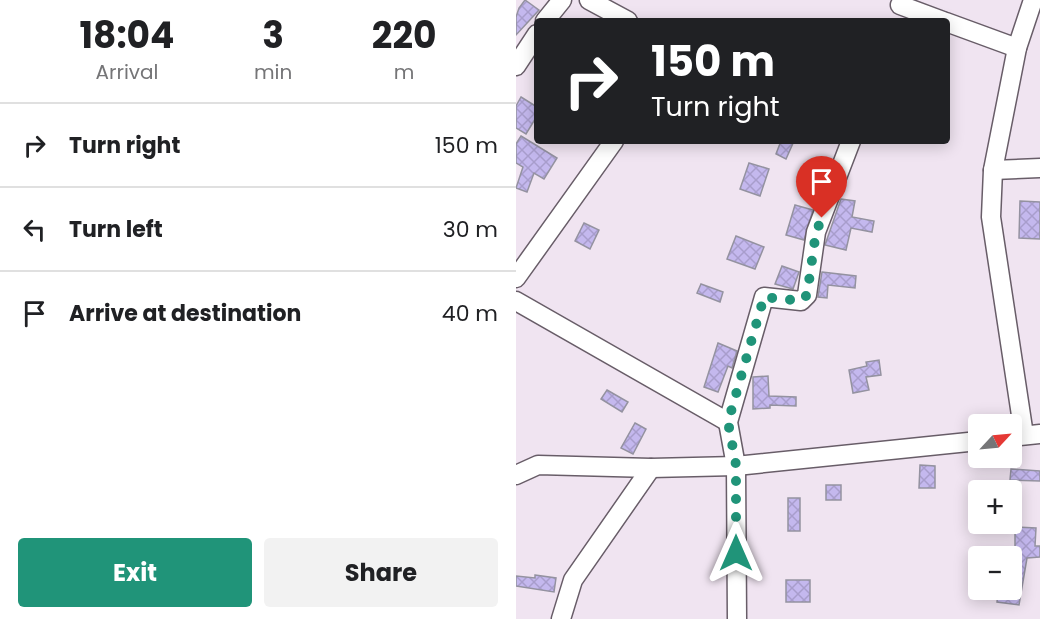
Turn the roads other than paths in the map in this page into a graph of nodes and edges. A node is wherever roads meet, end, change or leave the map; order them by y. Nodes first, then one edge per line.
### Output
1 (562, 0) edge
2 (590, 0) edge
3 (1034, 0) edge
4 (899, 9) edge
5 (547, 18) edge
6 (623, 18) edge
7 (931, 18) edge
8 (950, 24) edge
9 (534, 39) edge
10 (1017, 48) junction
11 (516, 66) edge
12 (613, 144) edge
13 (850, 144) edge
14 (1040, 168) edge
15 (993, 170) junction
16 (516, 278) edge
17 (516, 301) edge
18 (728, 422) junction
19 (1025, 435) edge
20 (968, 442) edge
21 (736, 465) junction
22 (651, 468) junction
23 (516, 475) edge
24 (561, 619) edge
25 (737, 619) edge

1 - 5 street
2 - 6 street
3 - 10 street
4 - 7 street
8 - 10 street
9 - 11 street
10 - 15 street
12 - 16 street
13 - 18 street
14 - 15 street
15 - 19 street
17 - 18 street
18 - 21 street
20 - 21 street
21 - 22 street
21 - 25 street
22 - 23 street
22 - 24 street

